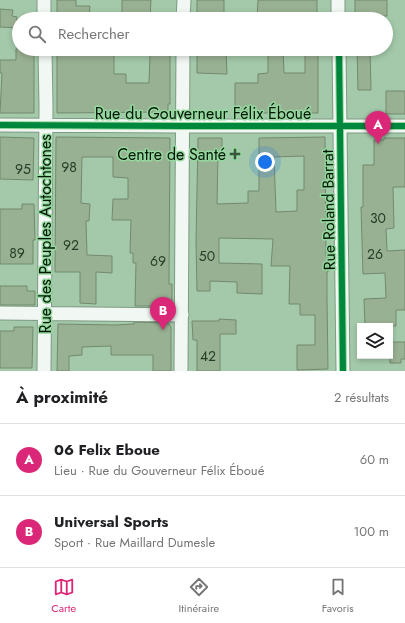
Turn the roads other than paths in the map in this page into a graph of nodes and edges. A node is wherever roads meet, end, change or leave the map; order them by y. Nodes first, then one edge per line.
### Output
1 (44, 0) edge
2 (184, 0) edge
3 (338, 0) edge
4 (44, 12) edge
5 (183, 12) edge
6 (338, 12) edge
7 (45, 56) edge
8 (183, 56) edge
9 (339, 56) edge
10 (0, 124) edge
11 (46, 126) junction
12 (181, 126) junction
13 (340, 126) junction
14 (405, 126) edge
15 (0, 313) edge
16 (44, 314) junction
17 (182, 315) junction
18 (44, 371) edge
19 (181, 371) edge
20 (343, 371) edge

1 - 4 street
2 - 5 street
3 - 6 street
7 - 11 street, Rue des Peuples Autochtones
8 - 12 street
9 - 13 street, Rue Roland Barrat
10 - 11 street, Rue du Gouverneur Félix Éboué
11 - 12 street, Rue du Gouverneur Félix Éboué
11 - 16 street, Rue des Peuples Autochtones
12 - 13 street, Rue du Gouverneur Félix Éboué
12 - 17 street
13 - 14 street, Rue du Gouverneur Félix Éboué
13 - 20 street, Rue Roland Barrat
15 - 16 street
16 - 17 street
16 - 18 street, Rue des Peuples Autochtones
17 - 19 street

